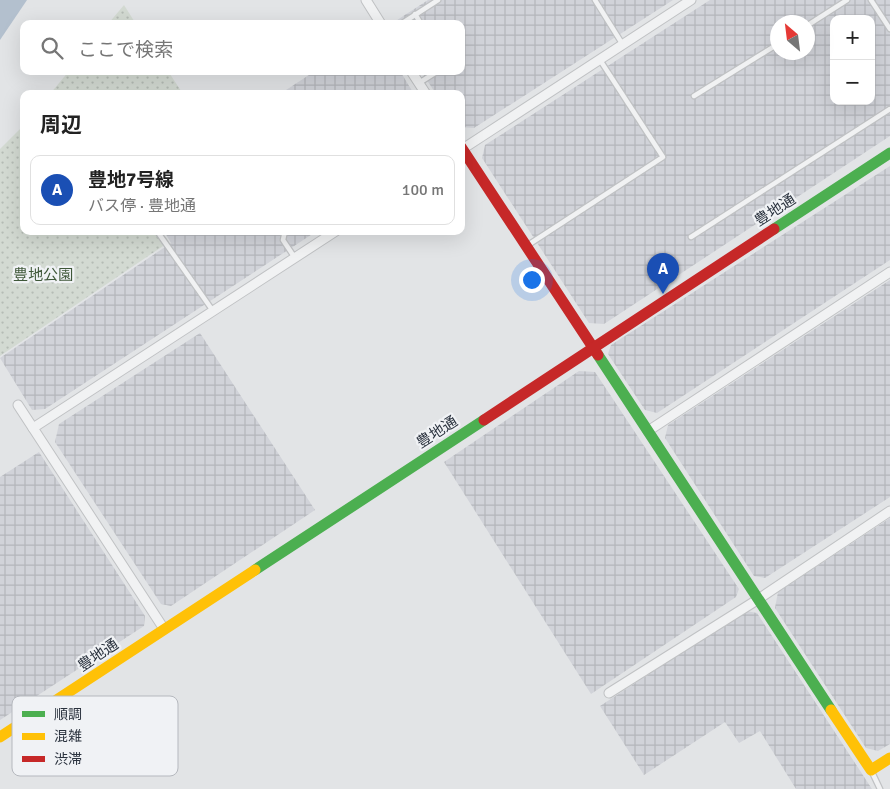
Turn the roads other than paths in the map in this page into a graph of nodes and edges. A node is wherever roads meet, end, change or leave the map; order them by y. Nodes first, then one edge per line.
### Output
1 (366, 0) edge
2 (438, 0) edge
3 (595, 0) edge
4 (692, 0) edge
5 (847, 0) edge
6 (871, 0) edge
7 (415, 14) junction
8 (378, 20) edge
9 (407, 20) edge
10 (419, 20) edge
11 (815, 21) edge
12 (890, 29) edge
13 (623, 45) junction
14 (770, 49) edge
15 (600, 60) junction
16 (414, 75) edge
17 (432, 75) edge
18 (419, 83) junction
19 (423, 90) edge
20 (694, 96) dead end
21 (890, 108) edge
22 (465, 147) edge
23 (890, 153) edge
24 (465, 154) edge
25 (160, 235) edge
26 (284, 235) edge
27 (330, 235) edge
28 (691, 237) dead end
29 (526, 246) junction
30 (295, 258) junction
31 (890, 272) edge
32 (213, 311) junction
33 (594, 347) junction
34 (18, 405) dead end
35 (33, 428) junction
36 (648, 431) junction
37 (890, 512) edge
38 (757, 600) junction
39 (164, 628) junction
40 (609, 693) dead end
41 (63, 696) edge
42 (12, 730) edge
43 (0, 738) edge
44 (890, 758) edge
45 (871, 770) junction
46 (880, 789) edge

1 - 8 street
2 - 7 lane
3 - 13 lane
4 - 13 street
5 - 11 lane
6 - 12 lane
7 - 9 lane
7 - 10 lane
13 - 15 street
14 - 20 lane
15 - 22 street
15 - 29 lane
16 - 18 street
17 - 18 lane
18 - 19 street
21 - 28 lane
23 - 33 main road, 豊地通
24 - 29 main road
25 - 32 lane
26 - 30 lane
27 - 30 street
29 - 33 main road
30 - 32 street
31 - 36 street
32 - 35 street
33 - 36 main road
33 - 39 main road, 豊地通
34 - 35 street
35 - 39 street
36 - 38 main road
37 - 38 street
38 - 40 street
38 - 45 main road
39 - 41 main road, 豊地通
42 - 43 main road, 豊地通
44 - 45 main road
45 - 46 lane

